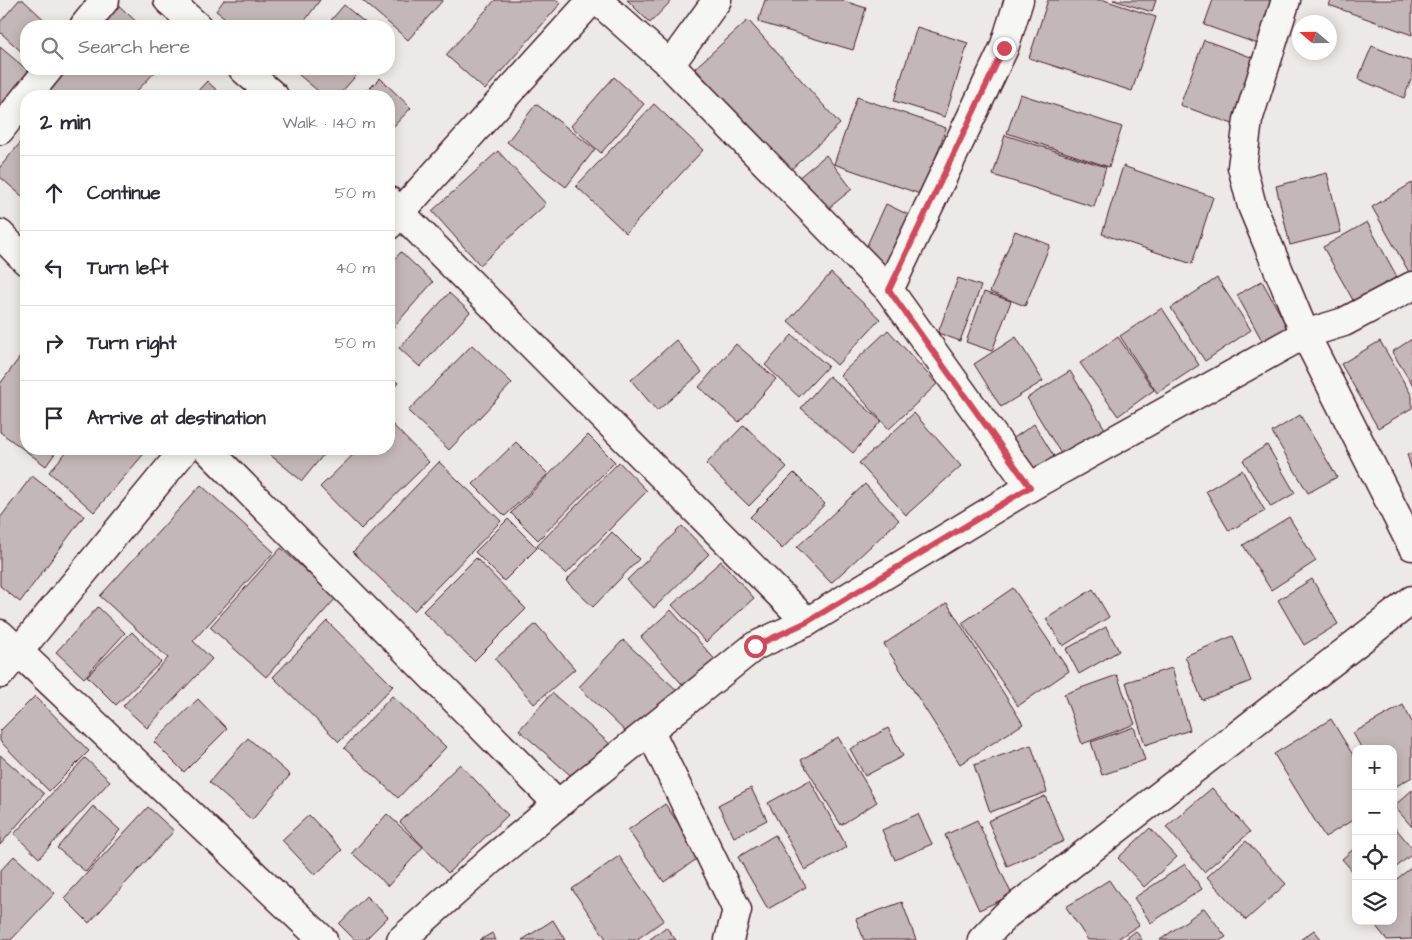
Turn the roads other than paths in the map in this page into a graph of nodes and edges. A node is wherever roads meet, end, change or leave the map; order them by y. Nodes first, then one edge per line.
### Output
1 (105, 0) edge
2 (168, 0) edge
3 (592, 0) edge
4 (597, 0) edge
5 (717, 0) edge
6 (1019, 0) edge
7 (1286, 0) edge
8 (89, 20) edge
9 (190, 20) edge
10 (670, 64) junction
11 (44, 75) edge
12 (250, 75) edge
13 (32, 90) edge
14 (267, 90) edge
15 (20, 106) edge
16 (0, 130) edge
17 (395, 211) edge
18 (395, 215) edge
19 (0, 234) edge
20 (20, 255) edge
21 (1412, 286) edge
22 (889, 290) junction
23 (1305, 334) junction
24 (179, 455) edge
25 (213, 455) edge
26 (1030, 487) junction
27 (1412, 546) edge
28 (1412, 600) edge
29 (807, 622) junction
30 (9, 643) edge
31 (0, 674) edge
32 (650, 731) junction
33 (558, 804) junction
34 (323, 940) edge
35 (402, 940) edge
36 (729, 940) edge
37 (982, 940) edge

1 - 8 street
2 - 9 street
3 - 17 street
4 - 10 street
5 - 10 street
6 - 22 street
7 - 23 street
10 - 22 street
11 - 13 street
12 - 14 street
15 - 16 street
18 - 29 street
19 - 20 street
21 - 23 street
22 - 26 street
23 - 26 street
23 - 27 street
24 - 30 street
25 - 33 street
26 - 29 street
28 - 37 street
29 - 32 street
30 - 31 street
30 - 34 street
32 - 33 street
32 - 36 street
33 - 35 street

